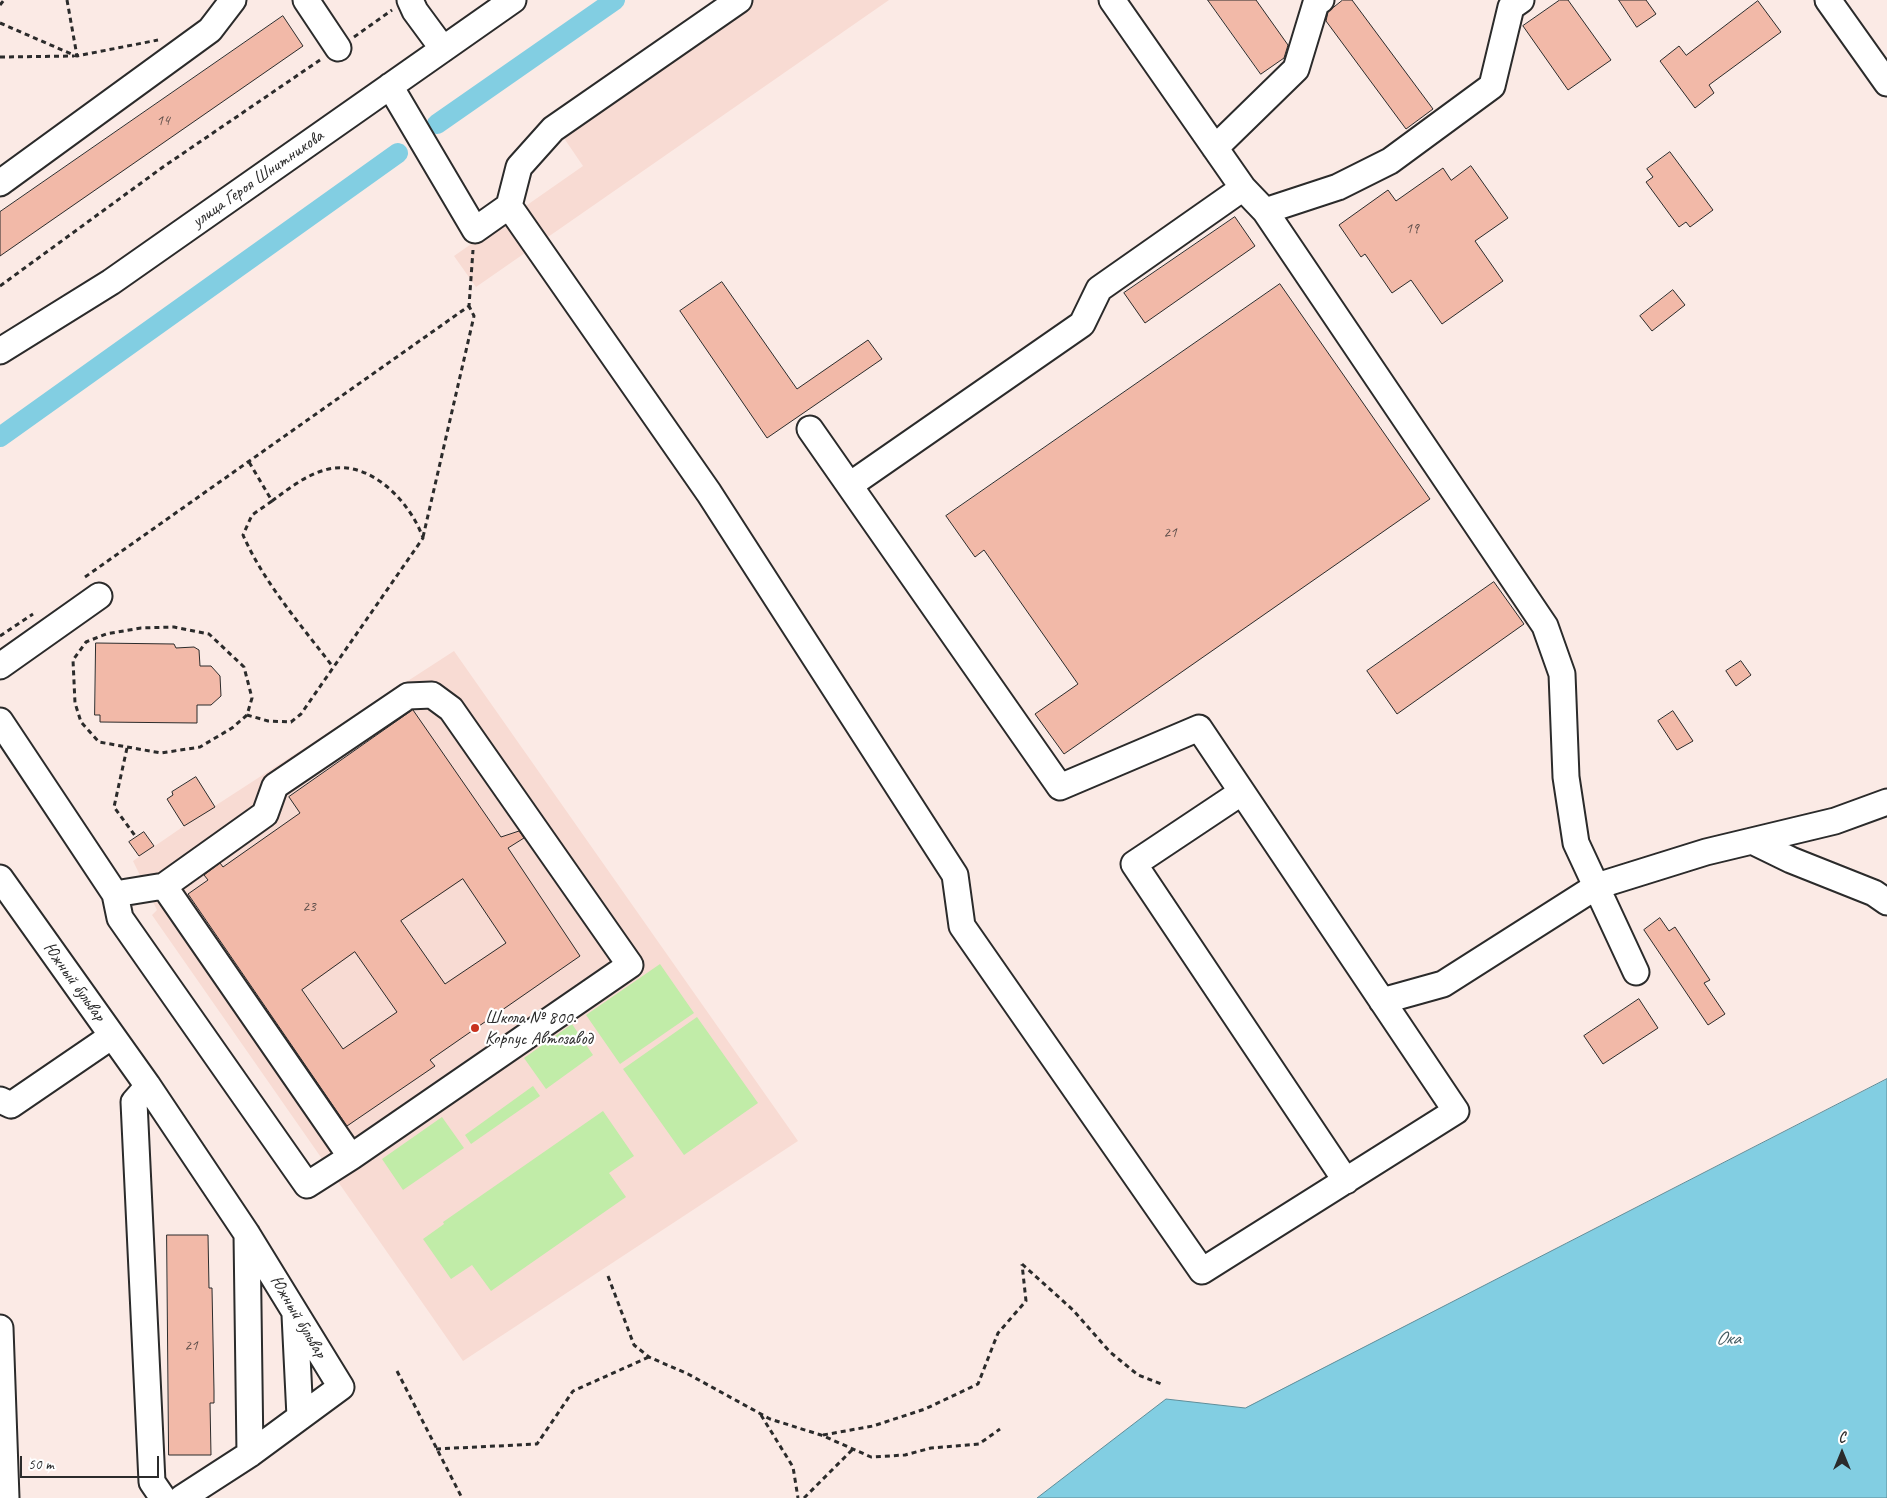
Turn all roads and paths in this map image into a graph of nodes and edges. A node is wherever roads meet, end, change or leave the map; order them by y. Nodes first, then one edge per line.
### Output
1 (4, 0) edge
2 (67, 0) edge
3 (234, 0) edge
4 (306, 0) edge
5 (512, 0) edge
6 (739, 0) edge
7 (1112, 0) edge
8 (1321, 0) edge
9 (1828, 0) edge
10 (1511, 2) edge
11 (419, 4) edge
12 (0, 5) edge
13 (0, 23) edge
14 (163, 40) dead end
15 (338, 48) dead end
16 (443, 49) junction
17 (0, 56) edge
18 (77, 56) junction
19 (1887, 83) edge
20 (390, 86) junction
21 (252, 106) dead end
22 (1215, 148) junction
23 (0, 183) edge
24 (1242, 188) junction
25 (509, 206) junction
26 (1266, 211) junction
27 (475, 230) junction
28 (0, 286) edge
29 (469, 306) junction
30 (0, 351) edge
31 (810, 429) dead end
32 (249, 462) junction
33 (850, 485) junction
34 (272, 501) junction
35 (423, 538) junction
36 (79, 582) dead end
37 (99, 596) dead end
38 (40, 609) dead end
39 (0, 636) edge
40 (0, 666) edge
41 (333, 667) junction
42 (247, 715) junction
43 (0, 721) edge
44 (127, 748) junction
45 (1242, 792) junction
46 (1887, 802) edge
47 (136, 837) dead end
48 (1752, 841) junction
49 (0, 878) edge
50 (164, 886) junction
51 (1597, 886) junction
52 (115, 894) junction
53 (1887, 902) edge
54 (1636, 972) dead end
55 (1382, 1001) junction
56 (112, 1036) junction
57 (148, 1086) junction
58 (0, 1100) edge
59 (351, 1157) junction
60 (1346, 1180) junction
61 (247, 1234) junction
62 (608, 1276) dead end
63 (295, 1312) junction
64 (0, 1328) edge
65 (649, 1357) junction
66 (397, 1371) dead end
67 (1164, 1385) dead end
68 (760, 1414) junction
69 (300, 1417) junction
70 (1000, 1429) dead end
71 (821, 1435) junction
72 (436, 1448) junction
73 (853, 1449) junction
74 (250, 1454) junction
75 (6, 1498) edge
76 (163, 1498) edge
77 (182, 1498) edge
78 (462, 1498) edge
79 (798, 1498) edge
80 (804, 1498) edge

1 - 12 path
2 - 18 path
3 - 23 street
4 - 15 street
5 - 16 street, улица Героя Шнитникова
6 - 25 street
7 - 22 street
8 - 22 street
9 - 19 street
10 - 26 street
11 - 16 street
13 - 18 path
14 - 18 path
16 - 20 street, улица Героя Шнитникова
17 - 18 path
20 - 27 street
20 - 30 street, улица Героя Шнитникова
21 - 28 path
22 - 24 street
24 - 26 street
24 - 33 street
25 - 27 street
25 - 60 street
26 - 51 street
27 - 29 path
29 - 32 path
29 - 35 path
31 - 33 street
32 - 34 path
32 - 36 path
33 - 45 street
34 - 35 path
34 - 41 path
35 - 41 path
37 - 40 street
38 - 39 path
41 - 42 path
42 - 44 path
42 - 44 path
43 - 52 street
44 - 47 path
45 - 55 street
45 - 60 street
46 - 48 street
48 - 51 street
48 - 53 street
49 - 56 street, Южный бульвар
50 - 52 street
50 - 59 street
50 - 59 street
51 - 54 street
51 - 55 street
52 - 59 street
55 - 60 street
56 - 57 street, Южный бульвар
56 - 58 street
57 - 61 street, Южный бульвар
57 - 76 street
61 - 63 street, Южный бульвар
61 - 74 street
62 - 65 path
63 - 69 street
63 - 69 street, Южный бульвар
64 - 75 street
65 - 68 path
65 - 72 path
66 - 72 path
67 - 71 path
68 - 71 path
68 - 79 path
69 - 74 street, Южный бульвар
70 - 73 path
71 - 73 path
72 - 78 path
73 - 80 path
74 - 77 street, Южный бульвар

